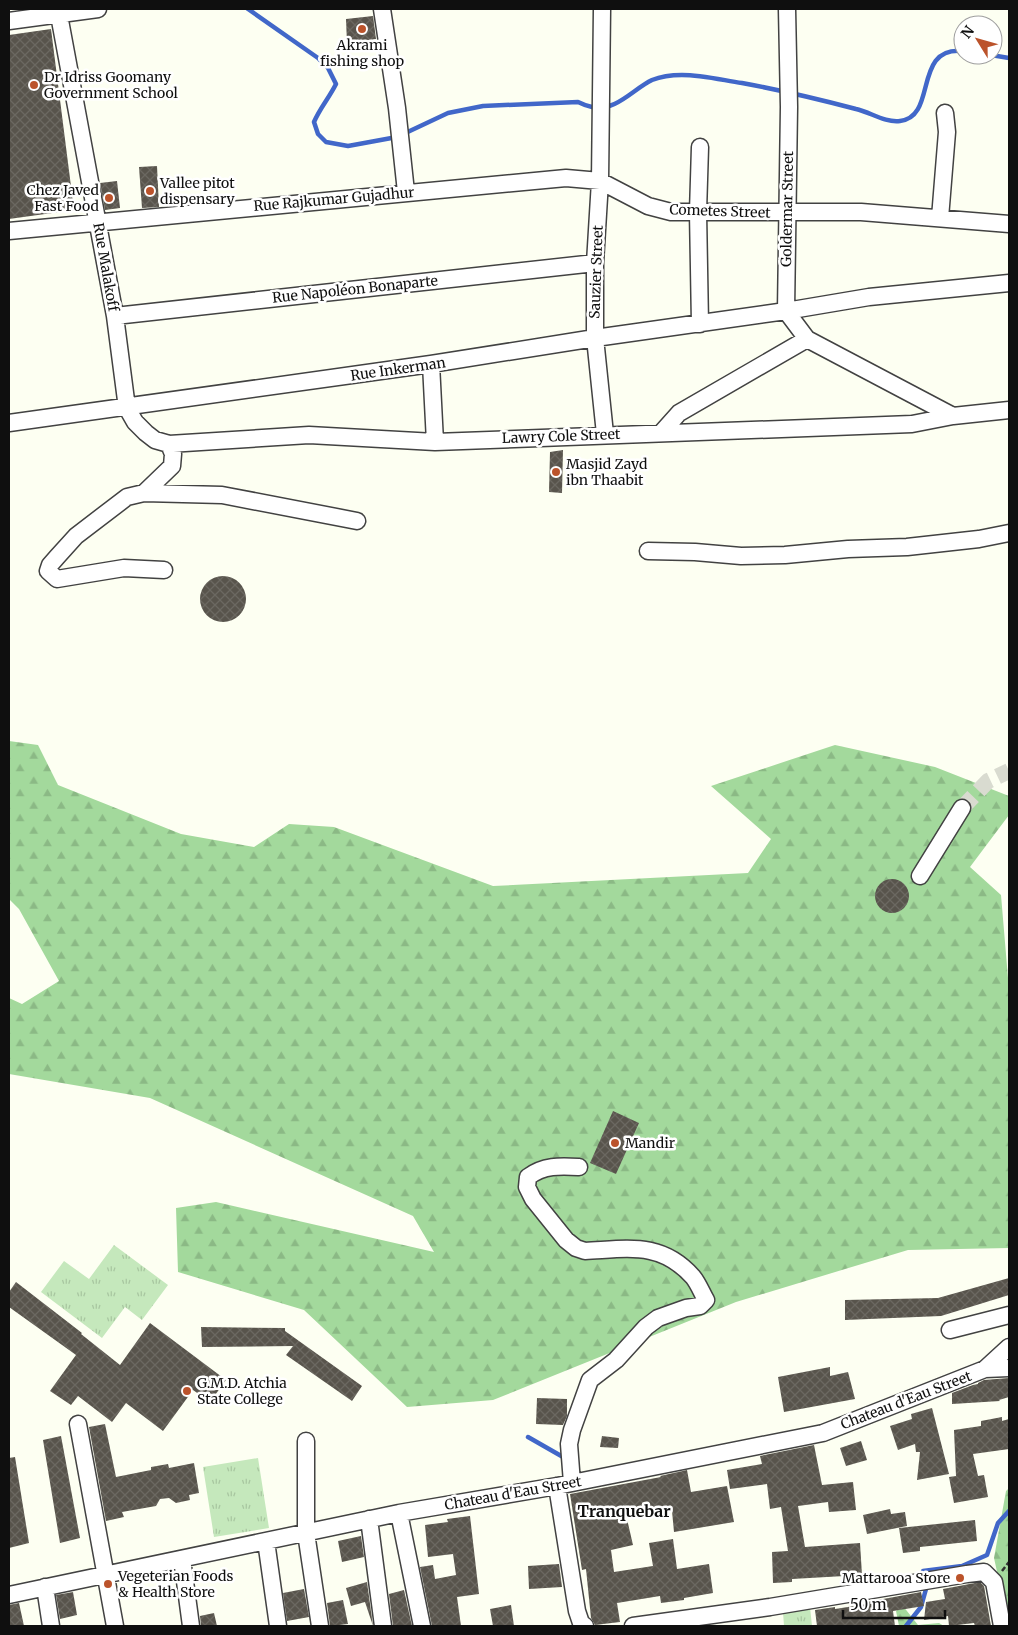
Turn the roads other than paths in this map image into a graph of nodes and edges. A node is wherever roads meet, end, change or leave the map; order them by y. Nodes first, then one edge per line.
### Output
1 (98, 9) edge
2 (382, 9) edge
3 (602, 9) edge
4 (787, 9) edge
5 (60, 12) edge
6 (9, 21) edge
7 (945, 113) dead end
8 (700, 147) dead end
9 (600, 181) junction
10 (406, 192) junction
11 (698, 212) junction
12 (786, 213) junction
13 (940, 218) junction
14 (98, 222) junction
15 (1009, 224) edge
16 (9, 231) edge
17 (595, 263) junction
18 (1009, 283) edge
19 (786, 311) junction
20 (115, 316) junction
21 (700, 324) junction
22 (594, 338) junction
23 (807, 339) junction
24 (431, 364) junction
25 (127, 408) junction
26 (1009, 410) edge
27 (952, 416) junction
28 (9, 423) edge
29 (662, 432) junction
30 (605, 434) junction
31 (435, 442) junction
32 (170, 444) junction
33 (144, 493) junction
34 (357, 521) dead end
35 (1009, 533) edge
36 (648, 550) dead end
37 (164, 570) dead end
38 (962, 808) tunnel mouth
39 (920, 876) dead end
40 (579, 1167) dead end
41 (1009, 1316) edge
42 (950, 1330) dead end
43 (1009, 1347) edge
44 (1009, 1368) edge
45 (985, 1369) junction
46 (78, 1424) dead end
47 (306, 1441) dead end
48 (565, 1485) junction
49 (399, 1513) junction
50 (369, 1519) junction
51 (306, 1533) junction
52 (266, 1541) junction
53 (182, 1559) junction
54 (106, 1575) junction
55 (45, 1587) junction
56 (9, 1595) edge
57 (52, 1626) edge
58 (116, 1626) edge
59 (191, 1626) edge
60 (278, 1626) edge
61 (320, 1626) edge
62 (383, 1626) edge
63 (422, 1626) edge
64 (585, 1626) edge
65 (633, 1626) edge
66 (1002, 1626) edge

1 - 5 street
2 - 10 street
3 - 9 street, Sauzier Street
4 - 12 street, Goldermar Street
5 - 6 street
5 - 14 street, Rue Malakoff
7 - 13 street
8 - 11 street
9 - 10 street, Rue Rajkumar Gujadhur
9 - 11 street, Cometes Street
9 - 17 street, Sauzier Street
10 - 14 street, Rue Rajkumar Gujadhur
11 - 12 street, Cometes Street
11 - 21 street
12 - 13 street, Cometes Street
12 - 19 street, Goldermar Street
13 - 15 street, Cometes Street
14 - 16 street, Rue Rajkumar Gujadhur
14 - 20 street, Rue Malakoff
17 - 20 street, Rue Napoléon Bonaparte
17 - 22 street, Sauzier Street
18 - 19 street, Rue Inkerman
19 - 21 street, Rue Inkerman
19 - 23 street
20 - 25 street, Rue Malakoff
21 - 22 street, Rue Inkerman
22 - 24 street, Rue Inkerman
22 - 30 street, Sauzier Street
23 - 27 street
23 - 29 street
24 - 25 street, Rue Inkerman
24 - 31 street
25 - 28 street, Rue Inkerman
25 - 32 street, Lawry Cole Street
26 - 27 street, Lawry Cole Street
27 - 29 street, Lawry Cole Street
29 - 30 street, Lawry Cole Street
30 - 31 street, Lawry Cole Street
31 - 32 street, Lawry Cole Street
32 - 33 street
33 - 34 street
33 - 37 street
35 - 36 street
38 - 39 street
40 - 48 street
41 - 42 street
43 - 45 street
44 - 45 street, Chateau d'Eau Street
45 - 48 street, Chateau d'Eau Street
46 - 54 street
47 - 51 street
48 - 49 street, Chateau d'Eau Street
48 - 64 street
49 - 50 street, Chateau d'Eau Street
49 - 63 street
50 - 51 street, Chateau d'Eau Street
50 - 62 street
51 - 52 street, Chateau d'Eau Street
51 - 61 street
52 - 53 street, Chateau d'Eau Street
52 - 60 street
53 - 54 street, Chateau d'Eau Street
53 - 59 street
54 - 55 street, Chateau d'Eau Street
54 - 58 street
55 - 56 street, Chateau d'Eau Street
55 - 57 street
65 - 66 street

